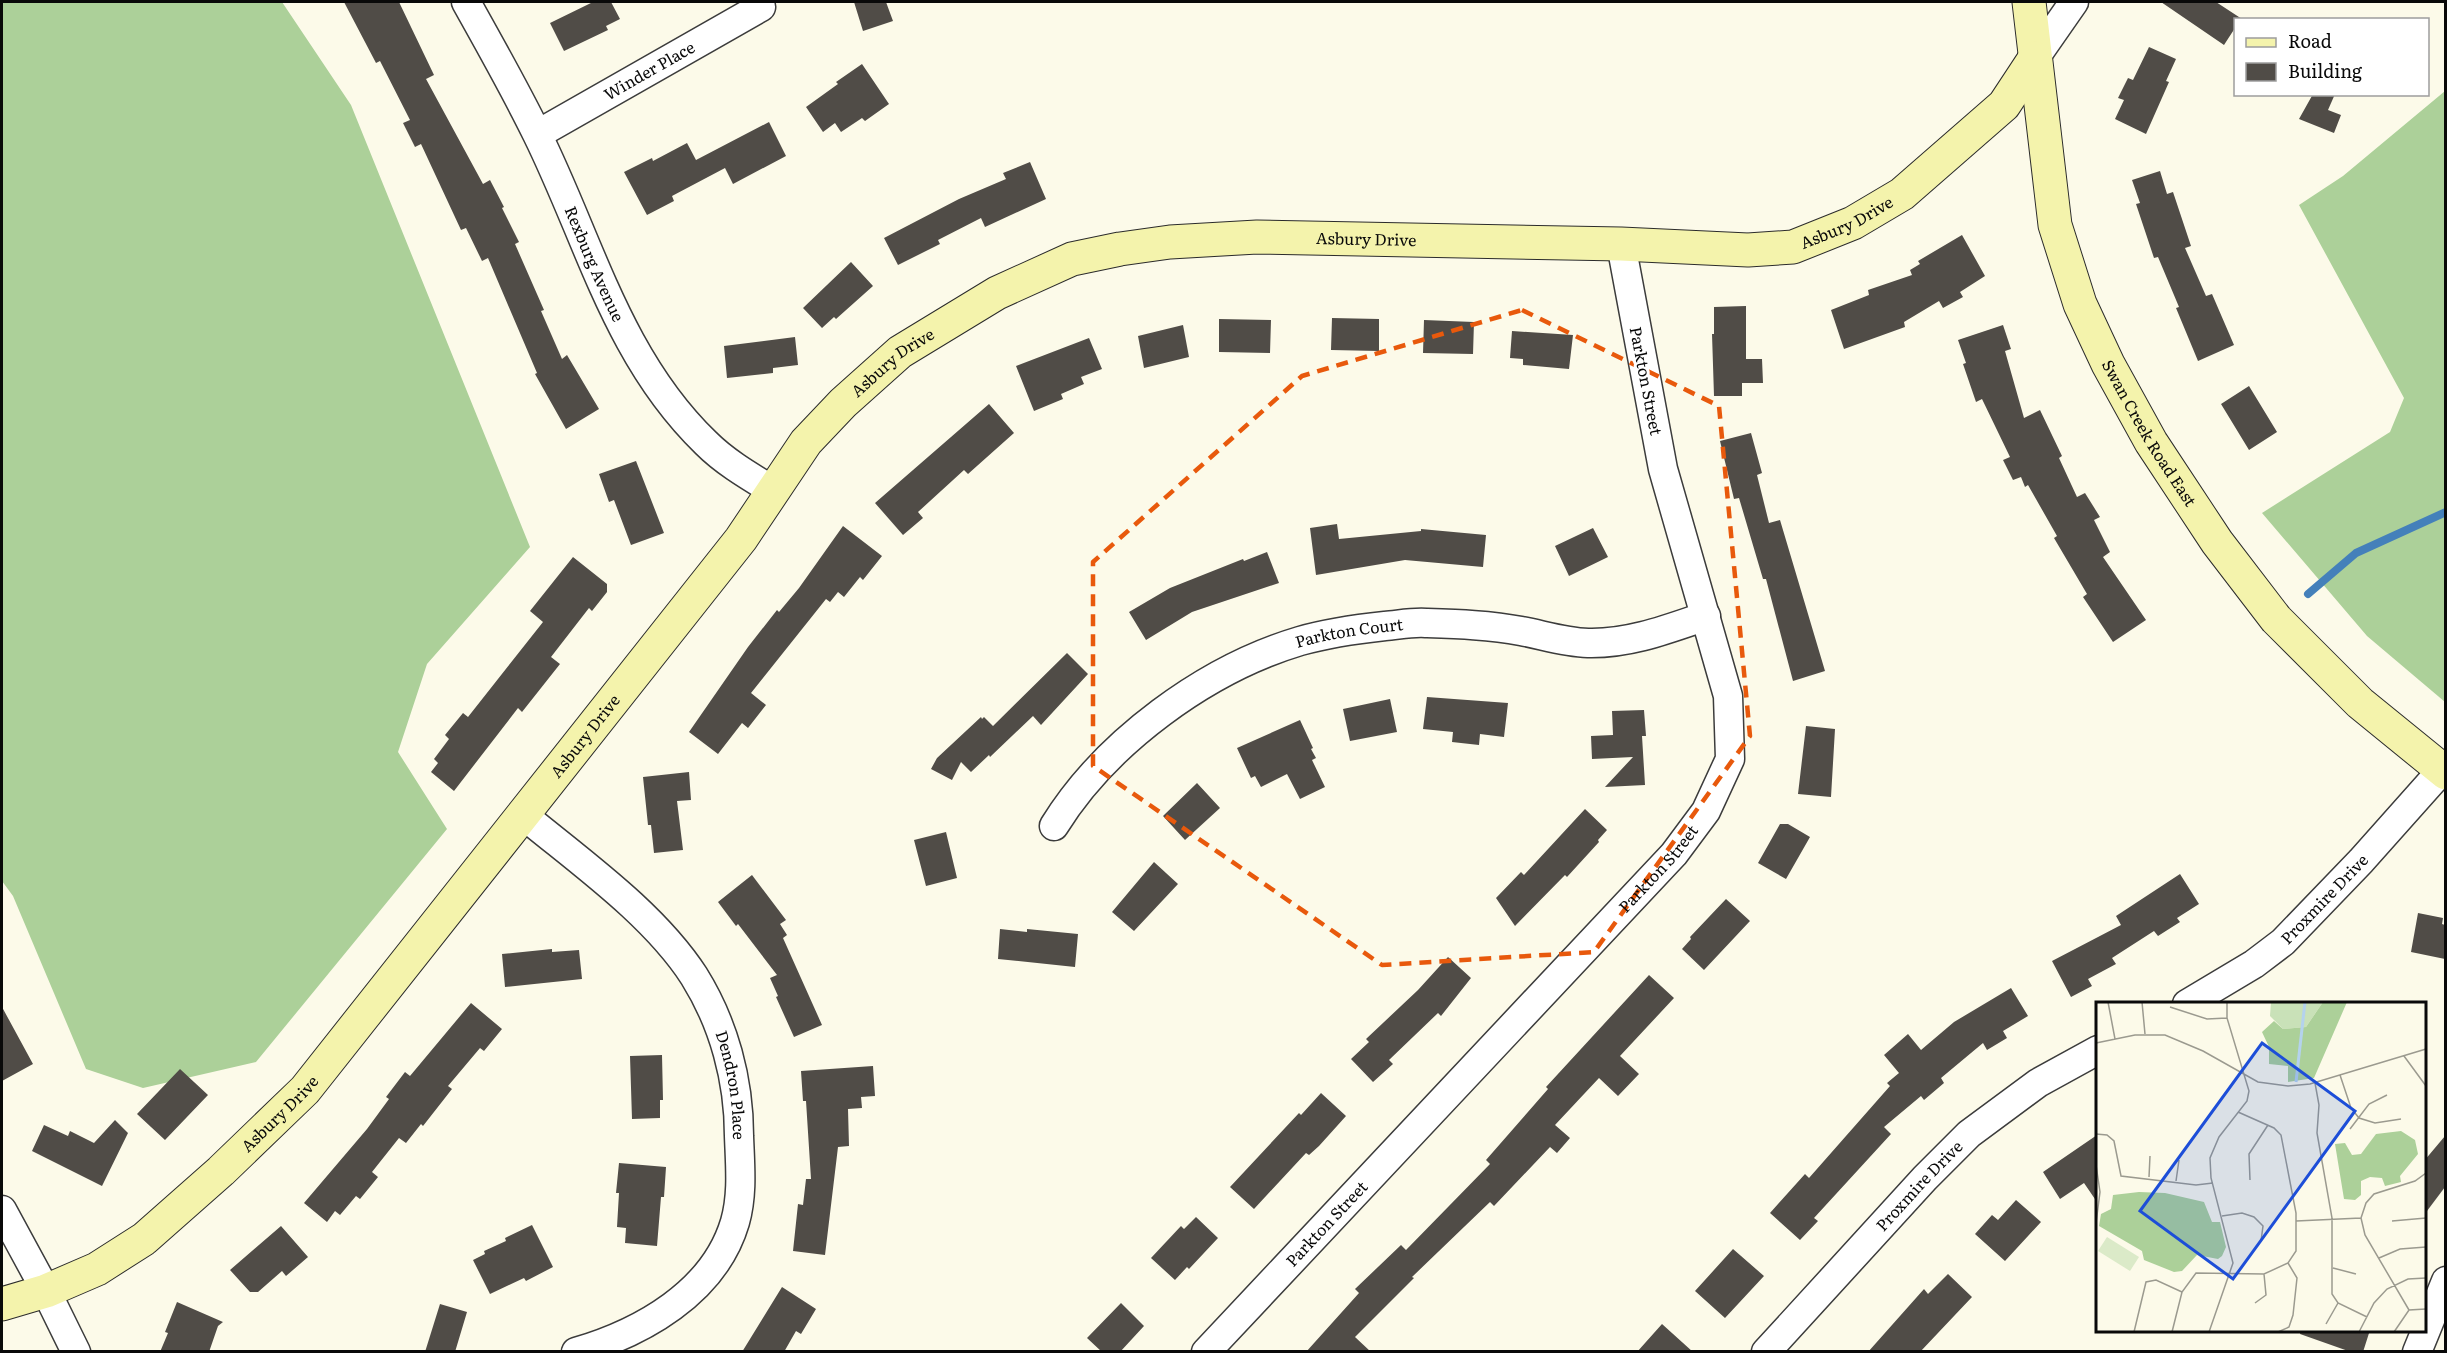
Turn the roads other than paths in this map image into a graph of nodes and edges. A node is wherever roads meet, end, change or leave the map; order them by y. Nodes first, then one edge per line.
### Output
1 (466, 2) edge
2 (2029, 2) edge
3 (2074, 2) edge
4 (760, 8) dead end
5 (2035, 58) junction
6 (538, 134) junction
7 (1621, 244) junction
8 (772, 490) junction
9 (1706, 616) junction
10 (2444, 771) edge
11 (522, 814) junction
12 (1054, 826) dead end
13 (2190, 1002) edge
14 (2096, 1051) edge
15 (2, 1210) edge
16 (2445, 1281) edge
17 (46, 1291) junction
18 (2, 1304) edge
19 (2426, 1328) edge
20 (2424, 1332) edge
21 (76, 1352) edge
22 (576, 1352) edge
23 (1206, 1352) edge
24 (1766, 1352) edge
25 (2416, 1352) edge

1 - 6 street, Rexburg Avenue
2 - 5 street, Swan Creek Road East
3 - 5 street, Asbury Drive
4 - 6 street, Winder Place
5 - 7 street, Asbury Drive
5 - 10 street, Swan Creek Road East
6 - 8 street, Rexburg Avenue
7 - 8 street, Asbury Drive
7 - 9 street, Parkton Street
8 - 11 street, Asbury Drive
9 - 12 street, Parkton Court
9 - 23 street, Parkton Street
10 - 13 street, Proxmire Drive
11 - 17 street, Asbury Drive
11 - 22 street, Dendron Place
14 - 24 street, Proxmire Drive
15 - 17 street
16 - 19 street
17 - 18 street, Asbury Drive
17 - 21 street
20 - 25 street

